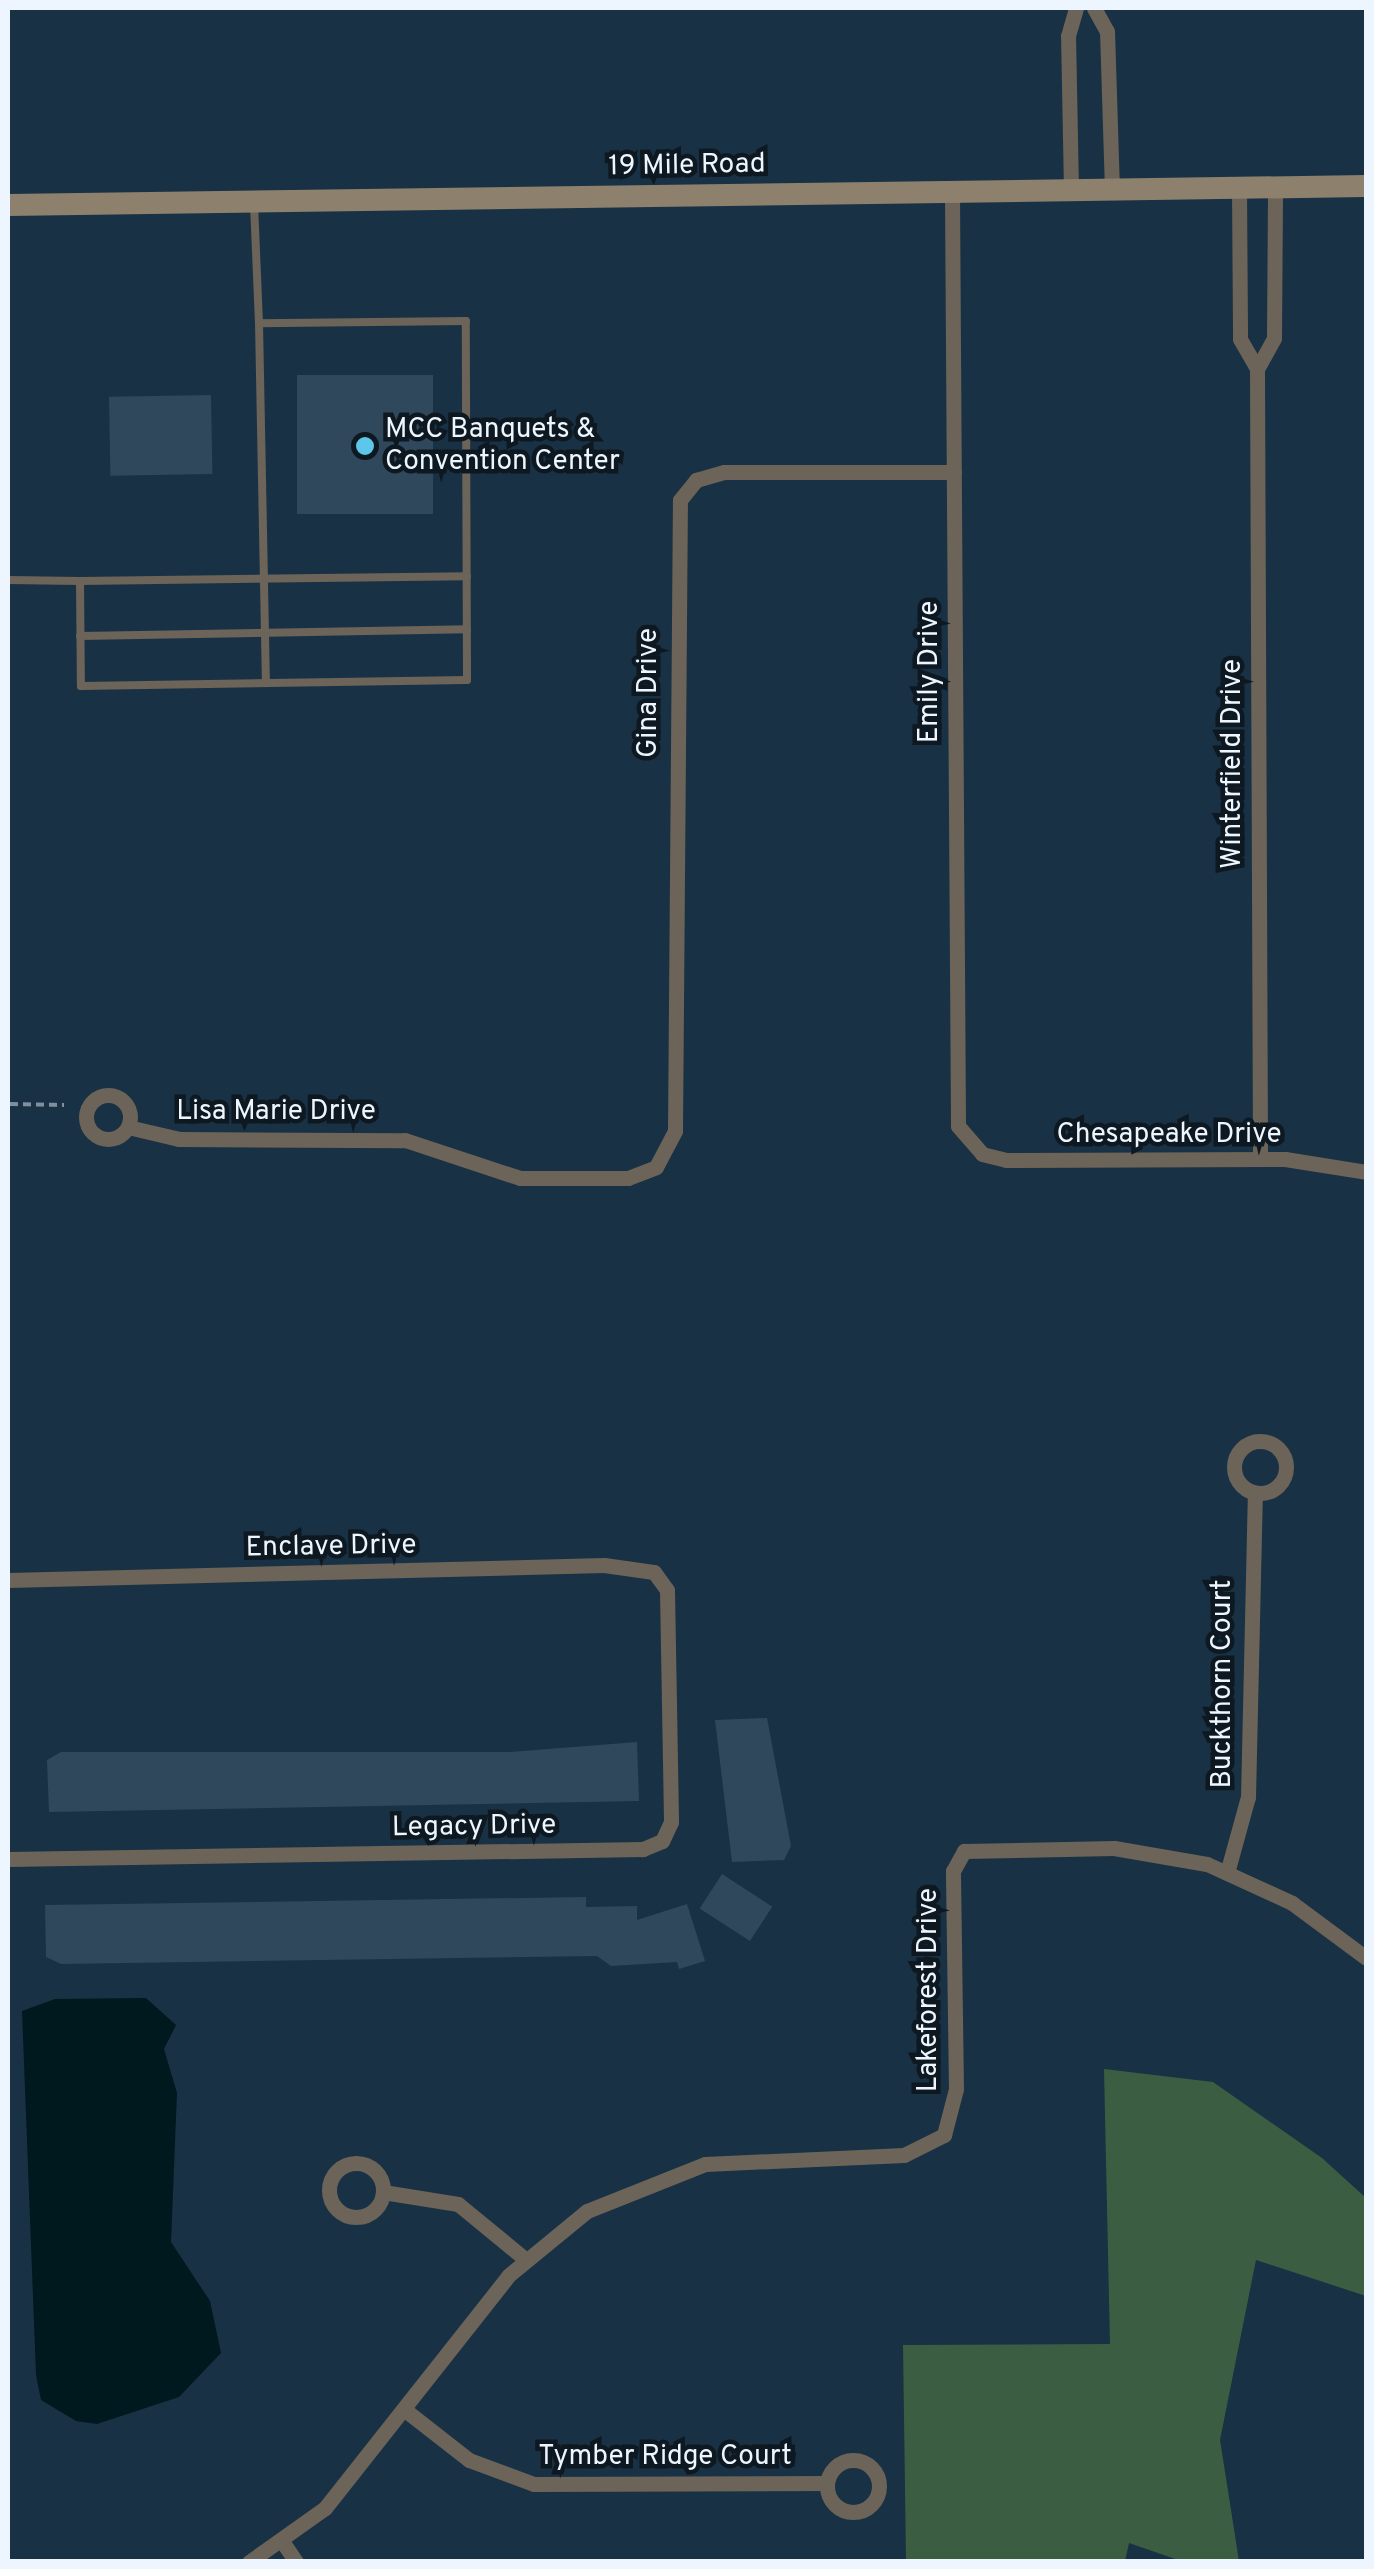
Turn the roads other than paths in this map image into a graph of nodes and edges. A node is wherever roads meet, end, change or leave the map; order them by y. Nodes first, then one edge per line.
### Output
1 (1076, 8) edge
2 (1094, 8) edge
3 (1366, 186) edge
4 (1238, 188) junction
5 (1275, 188) junction
6 (1071, 190) junction
7 (1112, 190) junction
8 (952, 192) junction
9 (254, 202) junction
10 (8, 205) edge
11 (260, 323) junction
12 (1256, 370) junction
13 (954, 472) junction
14 (466, 576) junction
15 (261, 579) junction
16 (8, 580) edge
17 (80, 581) junction
18 (467, 629) junction
19 (264, 632) junction
20 (80, 636) junction
21 (266, 683) junction
22 (128, 1127) dead end
23 (973, 1147) joint
24 (1260, 1159) junction
25 (656, 1167) joint
26 (1366, 1172) edge
27 (1255, 1493) dead end
28 (654, 1572) joint
29 (8, 1580) edge
30 (8, 1859) edge
31 (1227, 1872) junction
32 (1366, 1958) edge
33 (383, 2192) dead end
34 (524, 2259) junction
35 (405, 2410) junction
36 (827, 2483) dead end
37 (282, 2541) junction
38 (249, 2562) edge
39 (296, 2562) edge

1 - 6 street
2 - 7 street
3 - 5 main road, 19 Mile Road
4 - 5 main road, 19 Mile Road
4 - 7 main road, 19 Mile Road
4 - 12 street, Winterfield Drive
5 - 12 street, Winterfield Drive
6 - 7 main road, 19 Mile Road
6 - 8 main road, 19 Mile Road
8 - 9 main road, 19 Mile Road
8 - 13 street, Emily Drive
9 - 10 main road, 19 Mile Road
9 - 11 lane
11 - 14 lane
11 - 15 lane
12 - 24 street, Winterfield Drive
13 - 23 street, Emily Drive
13 - 25 street, Gina Drive
14 - 15 lane
14 - 18 lane
15 - 17 lane
15 - 19 lane
16 - 17 lane
17 - 20 lane
18 - 19 lane
18 - 21 lane
19 - 20 lane
19 - 21 lane
20 - 21 lane
22 - 25 street, Lisa Marie Drive
23 - 24 street, Chesapeake Drive
24 - 26 street, Chesapeake Drive
27 - 31 street, Buckthorn Court
28 - 29 street, Enclave Drive
28 - 30 street, Legacy Drive
31 - 32 street
31 - 34 street, Lakeforest Drive
33 - 34 street
34 - 35 street, Lakeforest Drive
35 - 36 street, Tymber Ridge Court
35 - 37 street, Lakeforest Drive
37 - 38 street, Lakeforest Drive
37 - 39 street

